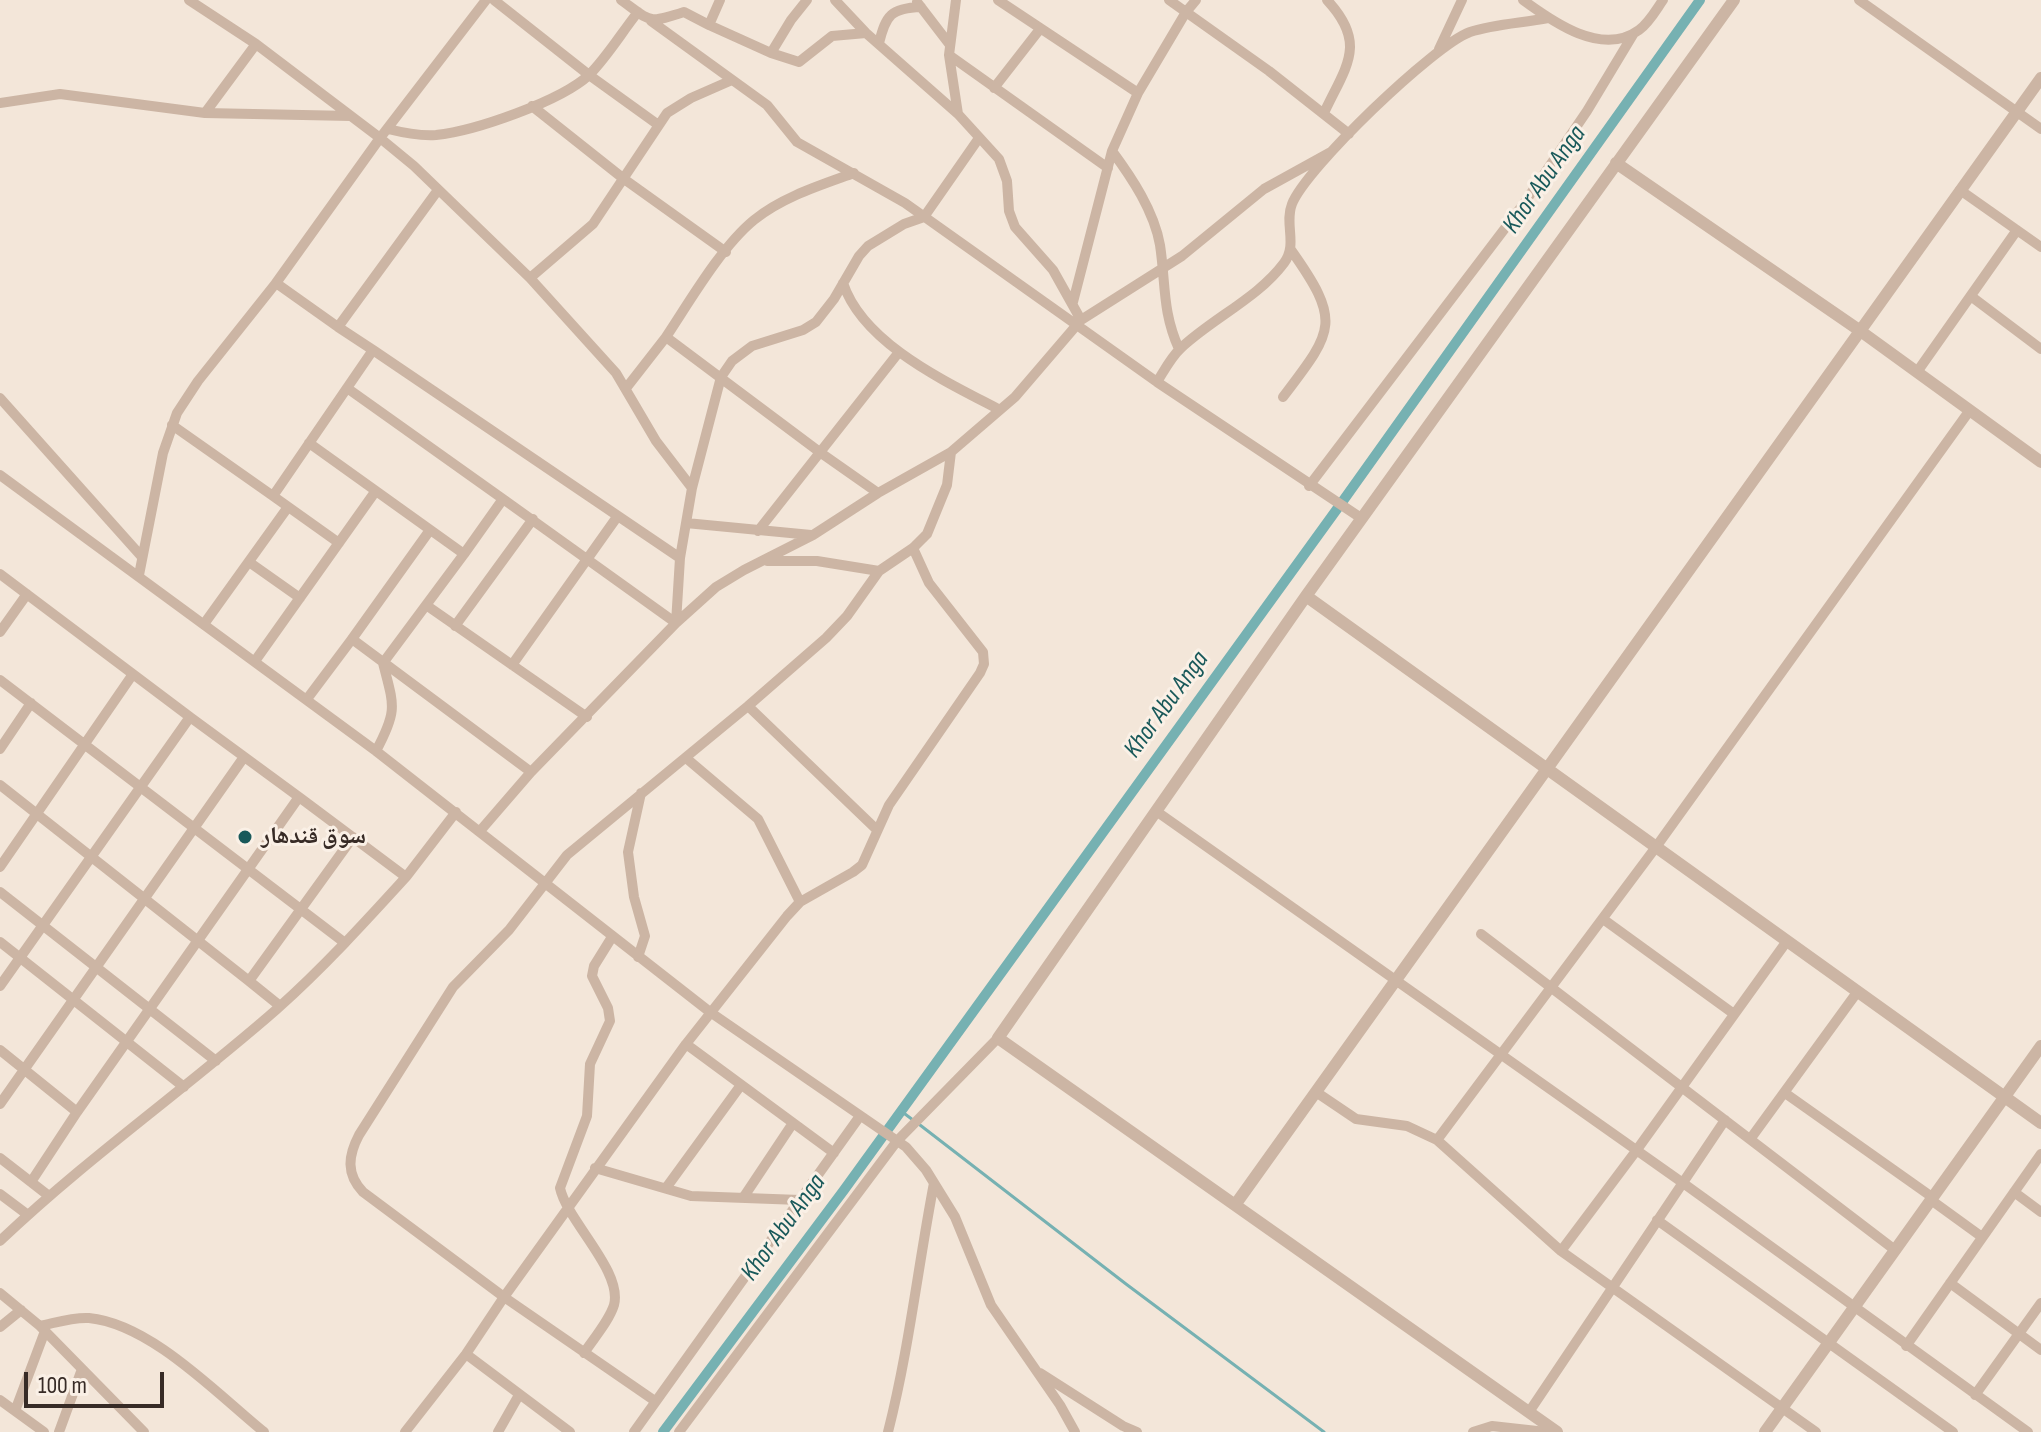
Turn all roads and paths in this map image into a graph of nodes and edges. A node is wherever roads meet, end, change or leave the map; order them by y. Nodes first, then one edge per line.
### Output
1 (189, 0) edge
2 (486, 0) edge
3 (494, 0) edge
4 (621, 0) edge
5 (720, 0) edge
6 (807, 0) edge
7 (956, 0) edge
8 (998, 0) edge
9 (1169, 0) edge
10 (1196, 0) edge
11 (1327, 0) edge
12 (1462, 0) edge
13 (1523, 0) edge
14 (1663, 0) edge
15 (1734, 0) edge
16 (1859, 0) edge
17 (841, 3) edge
18 (918, 3) edge
19 (638, 12) junction
20 (1186, 12) junction
21 (1548, 18) junction
22 (651, 21) junction
23 (709, 25) junction
24 (1040, 29) junction
25 (866, 33) junction
26 (1634, 33) junction
27 (879, 43) junction
28 (256, 44) junction
29 (950, 50) junction
30 (1437, 52) junction
31 (771, 53) junction
32 (589, 75) junction
33 (2041, 78) edge
34 (732, 80) junction
35 (994, 88) junction
36 (1138, 93) junction
37 (0, 103) edge
38 (532, 106) junction
39 (2016, 112) junction
40 (205, 113) junction
41 (1324, 113) junction
42 (958, 114) junction
43 (351, 116) junction
44 (657, 124) junction
45 (388, 129) junction
46 (2041, 129) edge
47 (1349, 134) junction
48 (380, 138) junction
49 (979, 138) junction
50 (1112, 151) junction
51 (1331, 152) junction
52 (1616, 163) junction
53 (1108, 168) junction
54 (854, 173) junction
55 (624, 179) junction
56 (438, 190) junction
57 (1960, 190) junction
58 (924, 217) junction
59 (2017, 230) junction
60 (2041, 247) edge
61 (1291, 250) junction
62 (726, 252) junction
63 (1161, 269) junction
64 (530, 278) junction
65 (276, 283) junction
66 (843, 283) junction
67 (1972, 297) junction
68 (1073, 302) junction
69 (1078, 323) junction
70 (338, 327) junction
71 (1859, 330) junction
72 (666, 337) junction
73 (1179, 349) junction
74 (2041, 349) edge
75 (373, 350) junction
76 (899, 352) junction
77 (1917, 372) junction
78 (721, 377) junction
79 (1157, 382) junction
80 (627, 387) junction
81 (347, 388) junction
82 (1283, 397) dead end
83 (0, 398) edge
84 (1000, 410) junction
85 (1970, 410) junction
86 (172, 425) junction
87 (309, 443) junction
88 (951, 452) junction
89 (821, 453) junction
90 (2041, 462) edge
91 (0, 475) edge
92 (1309, 486) junction
93 (692, 488) junction
94 (375, 492) junction
95 (878, 493) junction
96 (273, 496) junction
97 (503, 499) junction
98 (288, 507) junction
99 (617, 517) junction
100 (1361, 518) junction
101 (533, 519) junction
102 (686, 523) junction
103 (430, 530) junction
104 (758, 531) junction
105 (813, 535) junction
106 (339, 543) junction
107 (913, 548) junction
108 (464, 554) junction
109 (142, 557) junction
110 (680, 558) junction
111 (587, 559) junction
112 (761, 561) junction
113 (249, 562) junction
114 (879, 571) junction
115 (0, 574) edge
116 (139, 575) junction
117 (27, 594) junction
118 (1306, 596) junction
119 (300, 598) junction
120 (426, 605) junction
121 (676, 623) junction
122 (204, 624) junction
123 (455, 626) junction
124 (0, 632) edge
125 (352, 639) junction
126 (255, 661) junction
127 (383, 663) junction
128 (512, 665) junction
129 (133, 674) junction
130 (0, 680) edge
131 (307, 699) junction
132 (31, 703) junction
133 (748, 706) junction
134 (190, 717) junction
135 (587, 717) junction
136 (85, 744) junction
137 (0, 749) edge
138 (376, 751) junction
139 (244, 757) junction
140 (686, 758) junction
141 (1548, 770) junction
142 (531, 772) junction
143 (0, 785) edge
144 (141, 786) junction
145 (641, 793) junction
146 (299, 797) junction
147 (1156, 811) junction
148 (456, 812) junction
149 (37, 814) junction
150 (195, 827) junction
151 (876, 829) junction
152 (480, 831) junction
153 (353, 837) junction
154 (1656, 847) junction
155 (91, 856) junction
156 (0, 867) edge
157 (249, 869) junction
158 (406, 877) junction
159 (543, 883) junction
160 (0, 892) edge
161 (146, 899) junction
162 (800, 902) junction
163 (302, 911) junction
164 (1603, 919) junction
165 (43, 924) junction
166 (1481, 934) dead end
167 (612, 937) junction
168 (199, 940) junction
169 (1787, 941) junction
170 (0, 942) edge
171 (345, 943) junction
172 (20, 957) junction
173 (638, 957) junction
174 (96, 967) junction
175 (249, 981) junction
176 (1396, 982) junction
177 (0, 986) edge
178 (1553, 988) junction
179 (1858, 991) junction
180 (74, 998) junction
181 (280, 1006) junction
182 (150, 1007) junction
183 (710, 1012) junction
184 (1734, 1014) junction
185 (998, 1038) junction
186 (126, 1041) junction
187 (686, 1044) junction
188 (2041, 1046) edge
189 (0, 1050) edge
190 (1502, 1057) junction
191 (216, 1061) junction
192 (24, 1069) junction
193 (741, 1085) junction
194 (1681, 1086) junction
195 (184, 1087) junction
196 (1316, 1092) junction
197 (1785, 1093) junction
198 (2004, 1097) junction
199 (0, 1104) edge
200 (77, 1112) junction
201 (860, 1116) junction
202 (1725, 1120) junction
203 (793, 1123) junction
204 (2041, 1123) edge
205 (1751, 1138) junction
206 (894, 1139) junction
207 (1437, 1140) junction
208 (1636, 1151) junction
209 (834, 1153) junction
210 (2041, 1154) edge
211 (0, 1158) edge
212 (595, 1168) junction
213 (31, 1182) junction
214 (934, 1183) junction
215 (1683, 1183) junction
216 (666, 1188) junction
217 (2014, 1192) junction
218 (0, 1194) edge
219 (49, 1196) junction
220 (743, 1198) junction
221 (1932, 1199) junction
222 (800, 1200) junction
223 (1235, 1205) junction
224 (567, 1209) junction
225 (2041, 1212) edge
226 (28, 1215) junction
227 (1657, 1220) junction
228 (2, 1237) edge
229 (1982, 1237) junction
230 (1895, 1250) junction
231 (1561, 1251) junction
232 (1950, 1283) junction
233 (1613, 1287) junction
234 (0, 1293) edge
235 (504, 1297) junction
236 (2041, 1303) edge
237 (1853, 1308) junction
238 (21, 1310) junction
239 (0, 1327) edge
240 (42, 1329) junction
241 (2019, 1334) junction
242 (1829, 1343) junction
243 (1906, 1346) junction
244 (2041, 1350) edge
245 (584, 1353) junction
246 (466, 1354) junction
247 (1032, 1368) junction
248 (82, 1369) junction
249 (519, 1395) junction
250 (1975, 1395) junction
251 (0, 1400) edge
252 (655, 1401) junction
253 (1782, 1408) junction
254 (15, 1411) junction
255 (1529, 1412) junction
256 (29, 1428) edge
257 (685, 1430) edge
258 (44, 1432) edge
259 (59, 1432) edge
260 (144, 1432) edge
261 (264, 1432) edge
262 (405, 1432) edge
263 (498, 1432) edge
264 (570, 1432) edge
265 (634, 1432) edge
266 (888, 1432) edge
267 (1075, 1432) edge
268 (1137, 1432) edge
269 (1473, 1432) edge
270 (1546, 1432) edge
271 (1557, 1432) edge
272 (1765, 1432) edge
273 (1816, 1432) edge
274 (1953, 1432) edge
275 (2028, 1432) edge

1 - 28 street
2 - 45 street
3 - 32 street
4 - 19 street
5 - 23 street
6 - 31 street
7 - 29 street
8 - 24 street
9 - 20 street
10 - 20 street
11 - 41 street
12 - 30 street
13 - 21 street
14 - 26 street
15 - 52 street
16 - 39 street
17 - 25 street
18 - 27 street
18 - 29 street
19 - 22 street
19 - 32 street
20 - 36 street
20 - 41 street
21 - 26 street
21 - 30 street
22 - 23 street
22 - 34 street
23 - 31 street
24 - 35 street
24 - 36 street
25 - 27 street
25 - 31 street
26 - 92 street
27 - 42 street
28 - 40 street
28 - 43 street
29 - 35 street
29 - 42 street
30 - 47 street
32 - 38 street
32 - 44 street
33 - 39 street
34 - 44 street
34 - 54 street
35 - 53 street
36 - 50 street
37 - 40 street
38 - 45 street
38 - 55 street
39 - 46 street
39 - 57 street
40 - 43 street
41 - 47 street
42 - 49 street
43 - 48 street
44 - 55 street
45 - 48 street
47 - 51 street
48 - 56 street
48 - 65 street
49 - 58 street
49 - 68 street
50 - 53 street
50 - 63 street
51 - 61 street
51 - 63 street
52 - 71 street
52 - 100 street
53 - 68 street
54 - 58 street
54 - 62 street
55 - 62 street
55 - 64 street
56 - 64 street
56 - 70 street
57 - 59 street
57 - 71 street
58 - 66 street
58 - 69 street
59 - 60 street
59 - 67 street
61 - 73 street
61 - 82 street
62 - 72 street
63 - 69 street
63 - 73 street
64 - 80 street
65 - 70 street
65 - 86 street
66 - 76 street
66 - 78 street
67 - 74 street
67 - 77 street
68 - 69 street
69 - 79 street
69 - 84 street
70 - 75 street
71 - 77 street
71 - 141 street
72 - 78 street
72 - 80 street
73 - 79 street
75 - 81 street
75 - 99 street
76 - 84 street
76 - 89 street
77 - 85 street
78 - 89 street
78 - 93 street
79 - 92 street
80 - 93 street
81 - 87 street
81 - 97 street
83 - 109 street
84 - 88 street
85 - 90 street
85 - 154 street
86 - 96 street
86 - 109 street
87 - 94 street
87 - 96 street
88 - 95 street
88 - 107 street
89 - 95 street
89 - 104 street
91 - 116 street
92 - 100 street
93 - 102 street
94 - 103 street
94 - 106 street
95 - 105 street
96 - 98 street
97 - 101 street
97 - 108 street
98 - 106 street
98 - 113 street
99 - 110 street
99 - 111 street
100 - 118 street
101 - 111 street
101 - 123 street
102 - 104 street
102 - 110 street
103 - 108 street
103 - 125 street
104 - 105 street
105 - 112 street
106 - 119 street
107 - 114 street
107 - 151 street
108 - 120 street
109 - 116 street
110 - 121 street
111 - 121 street
111 - 128 street
112 - 114 street
112 - 121 street
113 - 119 street
113 - 122 street
114 - 133 street
115 - 117 street
116 - 122 street
117 - 124 street
117 - 129 street
118 - 141 street
118 - 147 street
119 - 126 street
120 - 123 street
120 - 127 street
121 - 135 street
122 - 126 street
123 - 128 street
125 - 127 street
125 - 131 street
126 - 131 street
127 - 138 street
127 - 142 street
128 - 135 street
129 - 134 street
129 - 136 street
130 - 132 street
131 - 138 street
132 - 136 street
132 - 137 street
133 - 140 street
133 - 151 street
134 - 139 street
134 - 144 street
135 - 142 street
136 - 144 street
136 - 149 street
138 - 148 street
139 - 146 street
139 - 150 street
140 - 145 street
140 - 162 street
141 - 154 street
141 - 176 street
142 - 152 street
143 - 149 street
144 - 150 street
144 - 155 street
145 - 159 street
145 - 173 street
146 - 153 street
146 - 157 street
147 - 176 street
147 - 185 street
148 - 152 street
148 - 158 street
149 - 155 street
149 - 156 street
150 - 157 street
150 - 161 street
151 - 162 street
152 - 159 street
153 - 158 street
153 - 163 street
154 - 164 street
154 - 169 street
155 - 161 street
155 - 165 street
157 - 163 street
157 - 168 street
158 - 171 street
159 - 167 street
159 - 235 street
160 - 165 street
161 - 168 street
161 - 174 street
162 - 183 street
163 - 171 street
163 - 175 street
164 - 178 street
164 - 184 street
165 - 172 street
165 - 174 street
166 - 178 street
167 - 173 street
167 - 224 street
168 - 175 street
168 - 182 street
169 - 179 street
169 - 184 street
170 - 172 street
171 - 181 street
172 - 177 street
172 - 180 street
173 - 183 street
174 - 180 street
174 - 182 street
175 - 181 street
176 - 190 street
176 - 196 street
178 - 190 street
178 - 194 street
179 - 197 street
179 - 198 street
180 - 186 street
180 - 192 street
181 - 191 street
182 - 186 street
182 - 191 street
183 - 187 street
183 - 201 street
184 - 194 street
185 - 206 street
185 - 223 street
186 - 195 street
186 - 200 street
187 - 193 street
187 - 212 street
188 - 198 street
189 - 192 street
190 - 207 street
190 - 208 street
191 - 195 street
192 - 199 street
192 - 200 street
193 - 203 street
193 - 216 street
194 - 202 street
194 - 208 street
195 - 219 street
196 - 207 street
196 - 223 street
197 - 205 street
197 - 221 street
198 - 204 street
198 - 221 street
200 - 213 street
201 - 206 street
201 - 209 street
202 - 205 street
202 - 215 street
203 - 209 street
203 - 220 street
205 - 230 street
206 - 214 street
206 - 257 street
207 - 231 street
208 - 215 street
208 - 231 street
209 - 222 street
210 - 217 street
211 - 213 street
212 - 216 street
212 - 224 street
213 - 219 street
214 - 247 street
214 - 266 street
215 - 227 street
215 - 237 street
216 - 220 street
217 - 225 street
217 - 229 street
218 - 226 street
219 - 226 street
220 - 222 street
221 - 229 street
221 - 230 street
222 - 252 street
223 - 255 street
224 - 235 street
224 - 245 street
226 - 228 street
227 - 233 street
227 - 242 street
229 - 232 street
230 - 237 street
231 - 233 street
232 - 241 street
232 - 243 street
233 - 253 street
233 - 255 street
234 - 238 street
235 - 245 street
235 - 246 street
236 - 241 street
237 - 242 street
237 - 243 street
238 - 239 street
238 - 240 street
240 - 248 street
240 - 254 street
240 - 261 street
241 - 244 street
241 - 250 street
242 - 253 street
242 - 274 street
243 - 250 street
245 - 252 street
246 - 249 street
246 - 262 street
247 - 267 street
247 - 268 street
248 - 259 street
248 - 260 street
249 - 263 street
249 - 264 street
250 - 275 street
251 - 254 street
252 - 265 street
253 - 272 street
253 - 273 street
254 - 256 street
255 - 271 street
256 - 258 street
269 - 270 street

